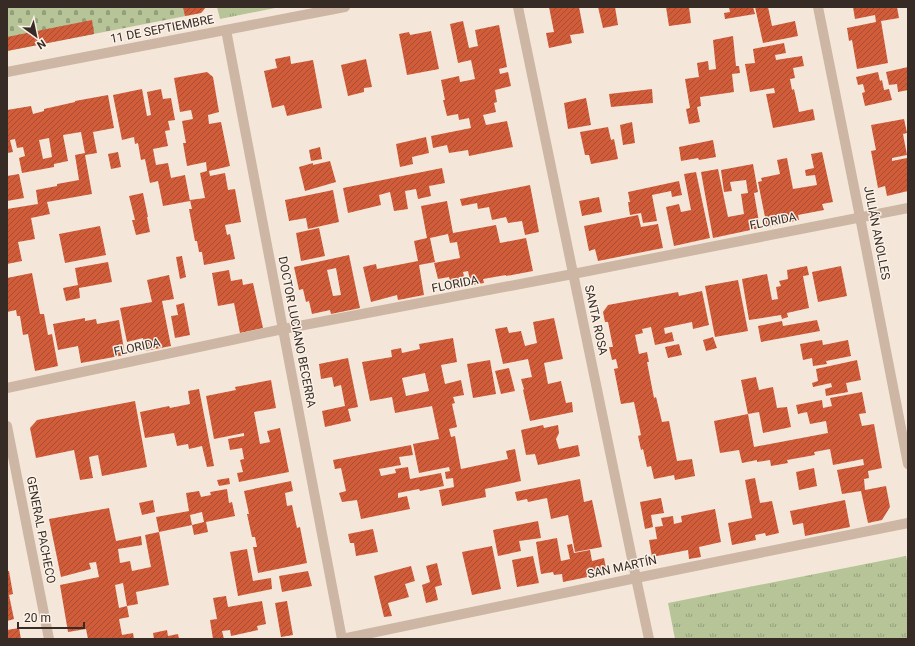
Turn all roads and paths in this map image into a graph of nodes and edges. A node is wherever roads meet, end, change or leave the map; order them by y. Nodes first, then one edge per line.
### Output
1 (345, 7) edge
2 (518, 7) edge
3 (818, 7) edge
4 (226, 30) junction
5 (7, 72) edge
6 (908, 208) edge
7 (860, 217) junction
8 (573, 274) junction
9 (283, 329) junction
10 (7, 388) edge
11 (7, 426) edge
12 (908, 464) edge
13 (908, 523) edge
14 (636, 578) junction
15 (49, 639) edge
16 (342, 639) edge
17 (649, 639) edge

1 - 4 street, 11 DE SEPTIEMBRE
2 - 8 street, SANTA ROSA
3 - 7 street, JULIÁN ANOLLES
4 - 5 street, 11 DE SEPTIEMBRE
4 - 9 street, DOCTOR LUCIANO BECERRA
6 - 7 street, FLORIDA
7 - 8 street, FLORIDA
7 - 12 street, JULIÁN ANOLLES
8 - 9 street, FLORIDA
8 - 14 street, SANTA ROSA
9 - 10 street, FLORIDA
9 - 16 street, DOCTOR LUCIANO BECERRA
11 - 15 street, GENERAL PACHECO
13 - 14 street, SAN MARTÍN
14 - 16 street, SAN MARTÍN
14 - 17 street, SANTA ROSA

